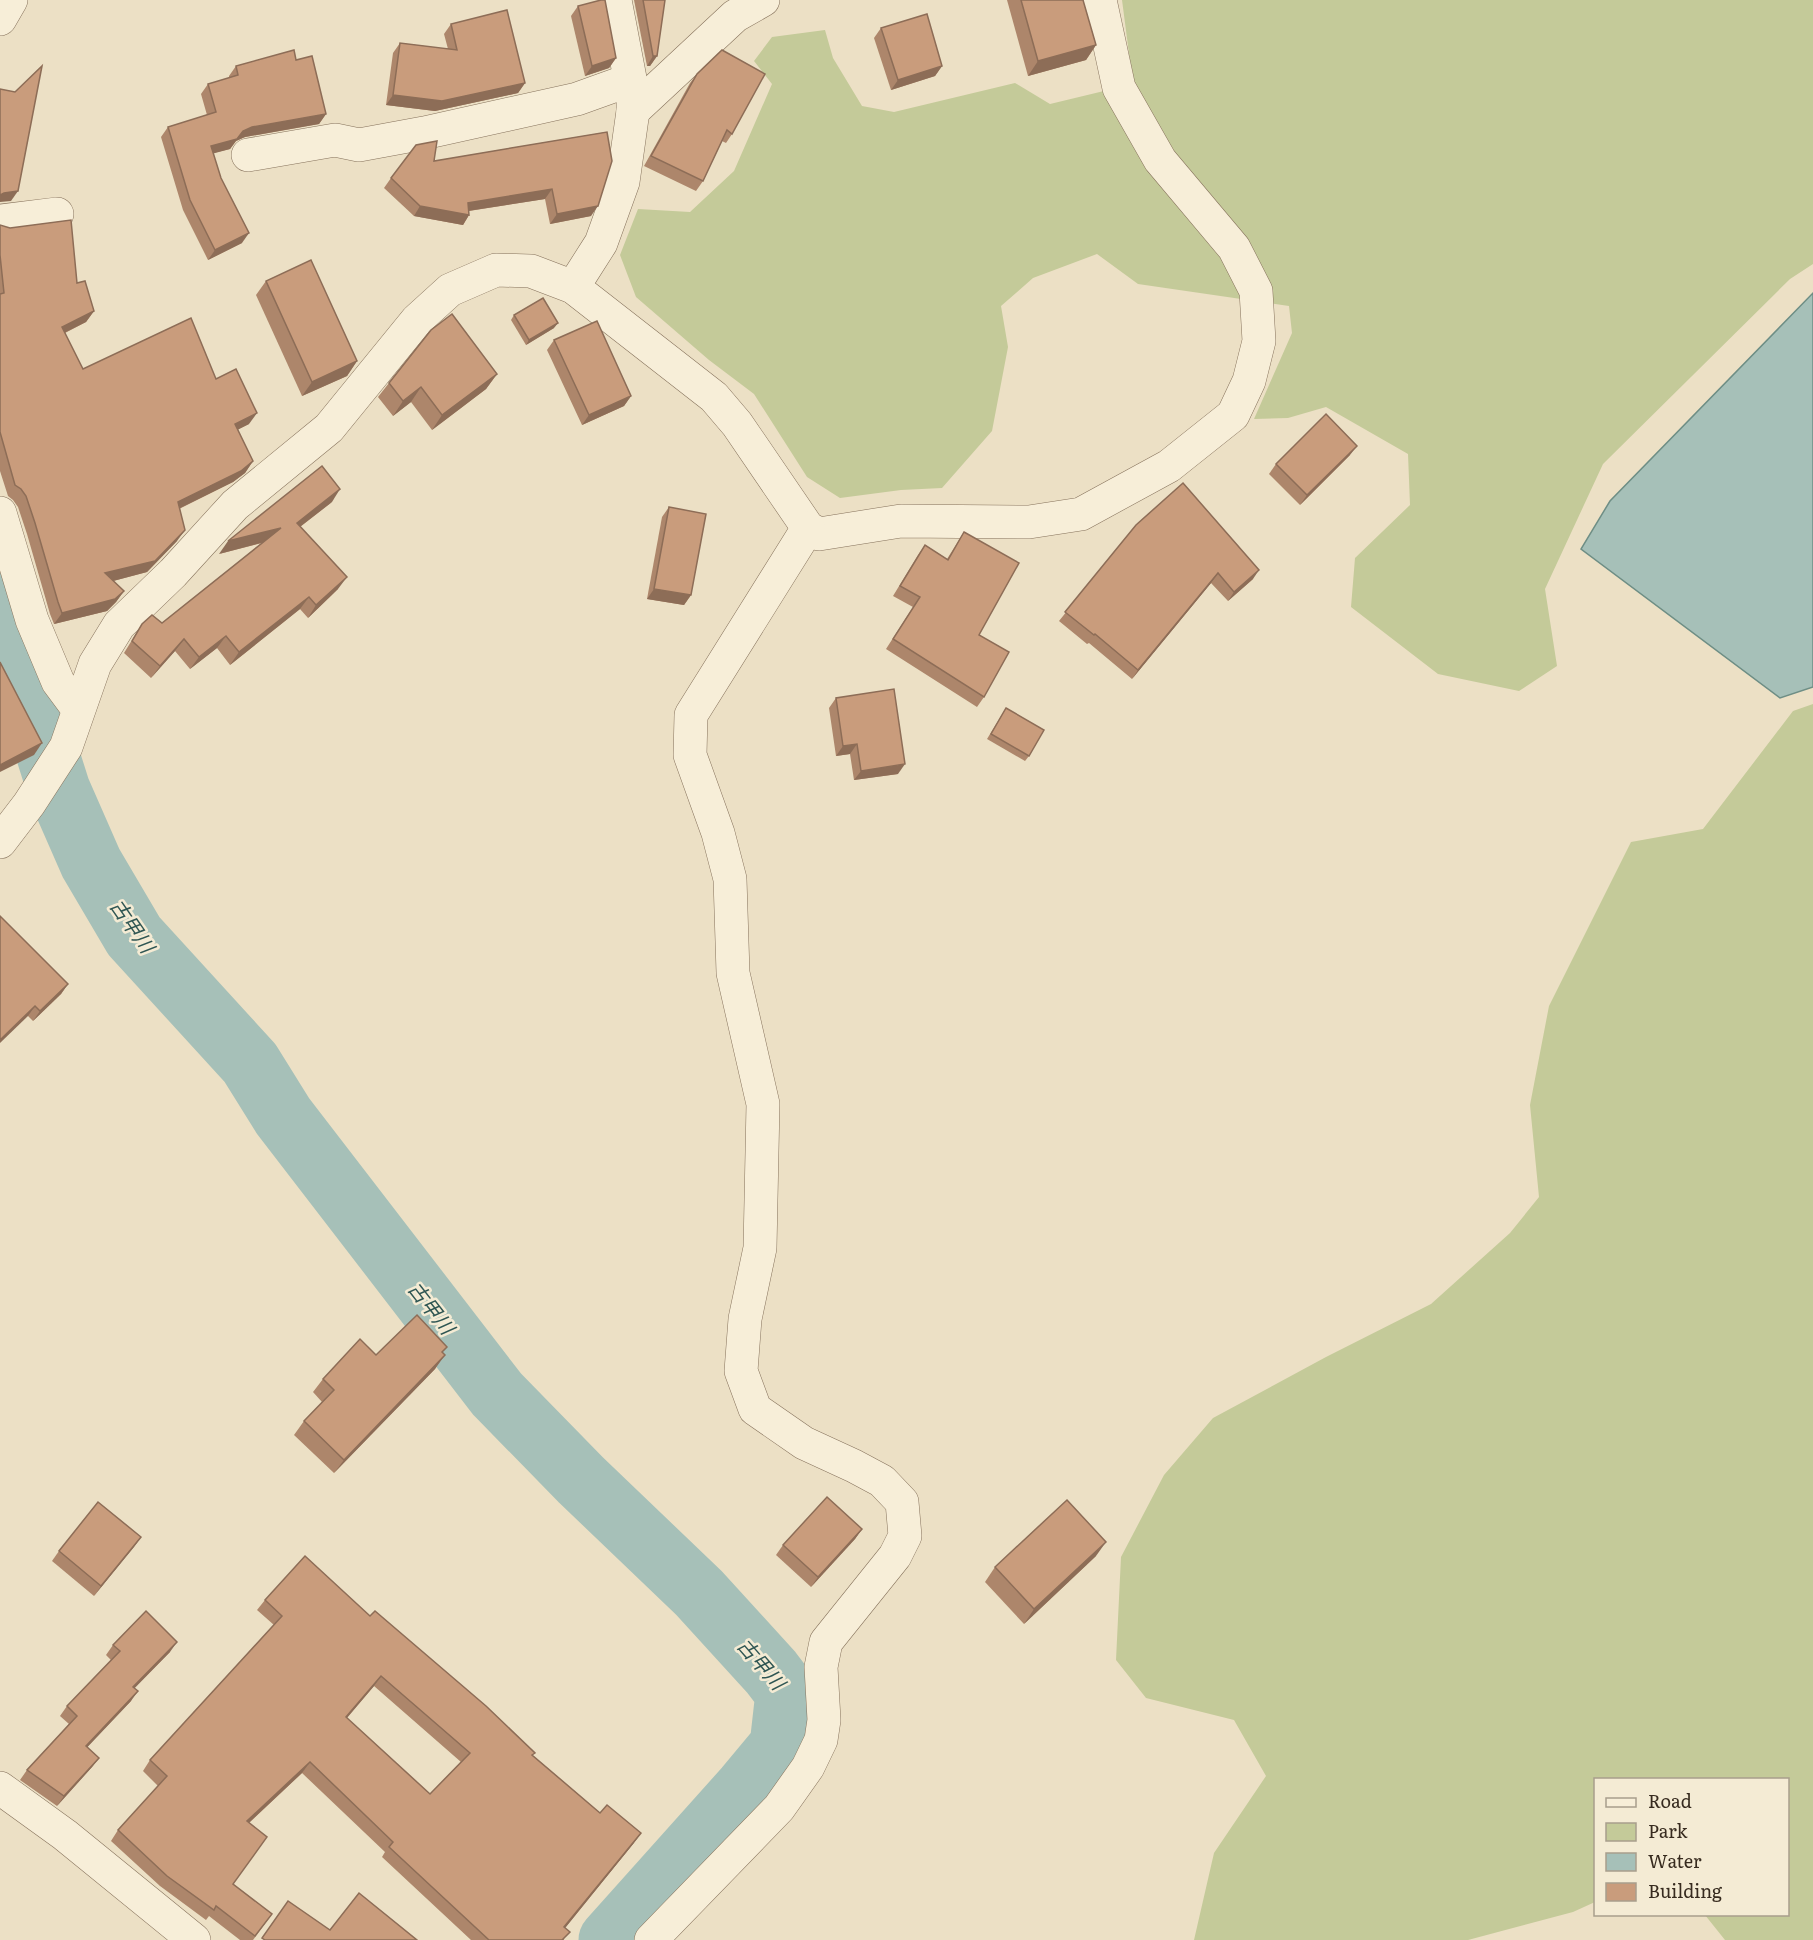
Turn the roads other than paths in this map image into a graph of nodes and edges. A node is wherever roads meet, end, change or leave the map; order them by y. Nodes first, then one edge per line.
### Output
1 (11, 0) edge
2 (615, 0) edge
3 (763, 0) edge
4 (1100, 0) edge
5 (0, 19) edge
6 (631, 95) junction
7 (248, 155) dead end
8 (57, 214) dead end
9 (0, 221) edge
10 (573, 287) junction
11 (0, 513) edge
12 (808, 528) junction
13 (78, 709) junction
14 (0, 842) edge
15 (0, 1788) edge
16 (194, 1940) edge
17 (651, 1940) edge

1 - 5 street
2 - 6 street
3 - 6 street
4 - 12 street
6 - 7 street
6 - 10 street
8 - 9 street
10 - 12 street
10 - 13 street
11 - 13 street
12 - 17 street
13 - 14 street
15 - 16 street

